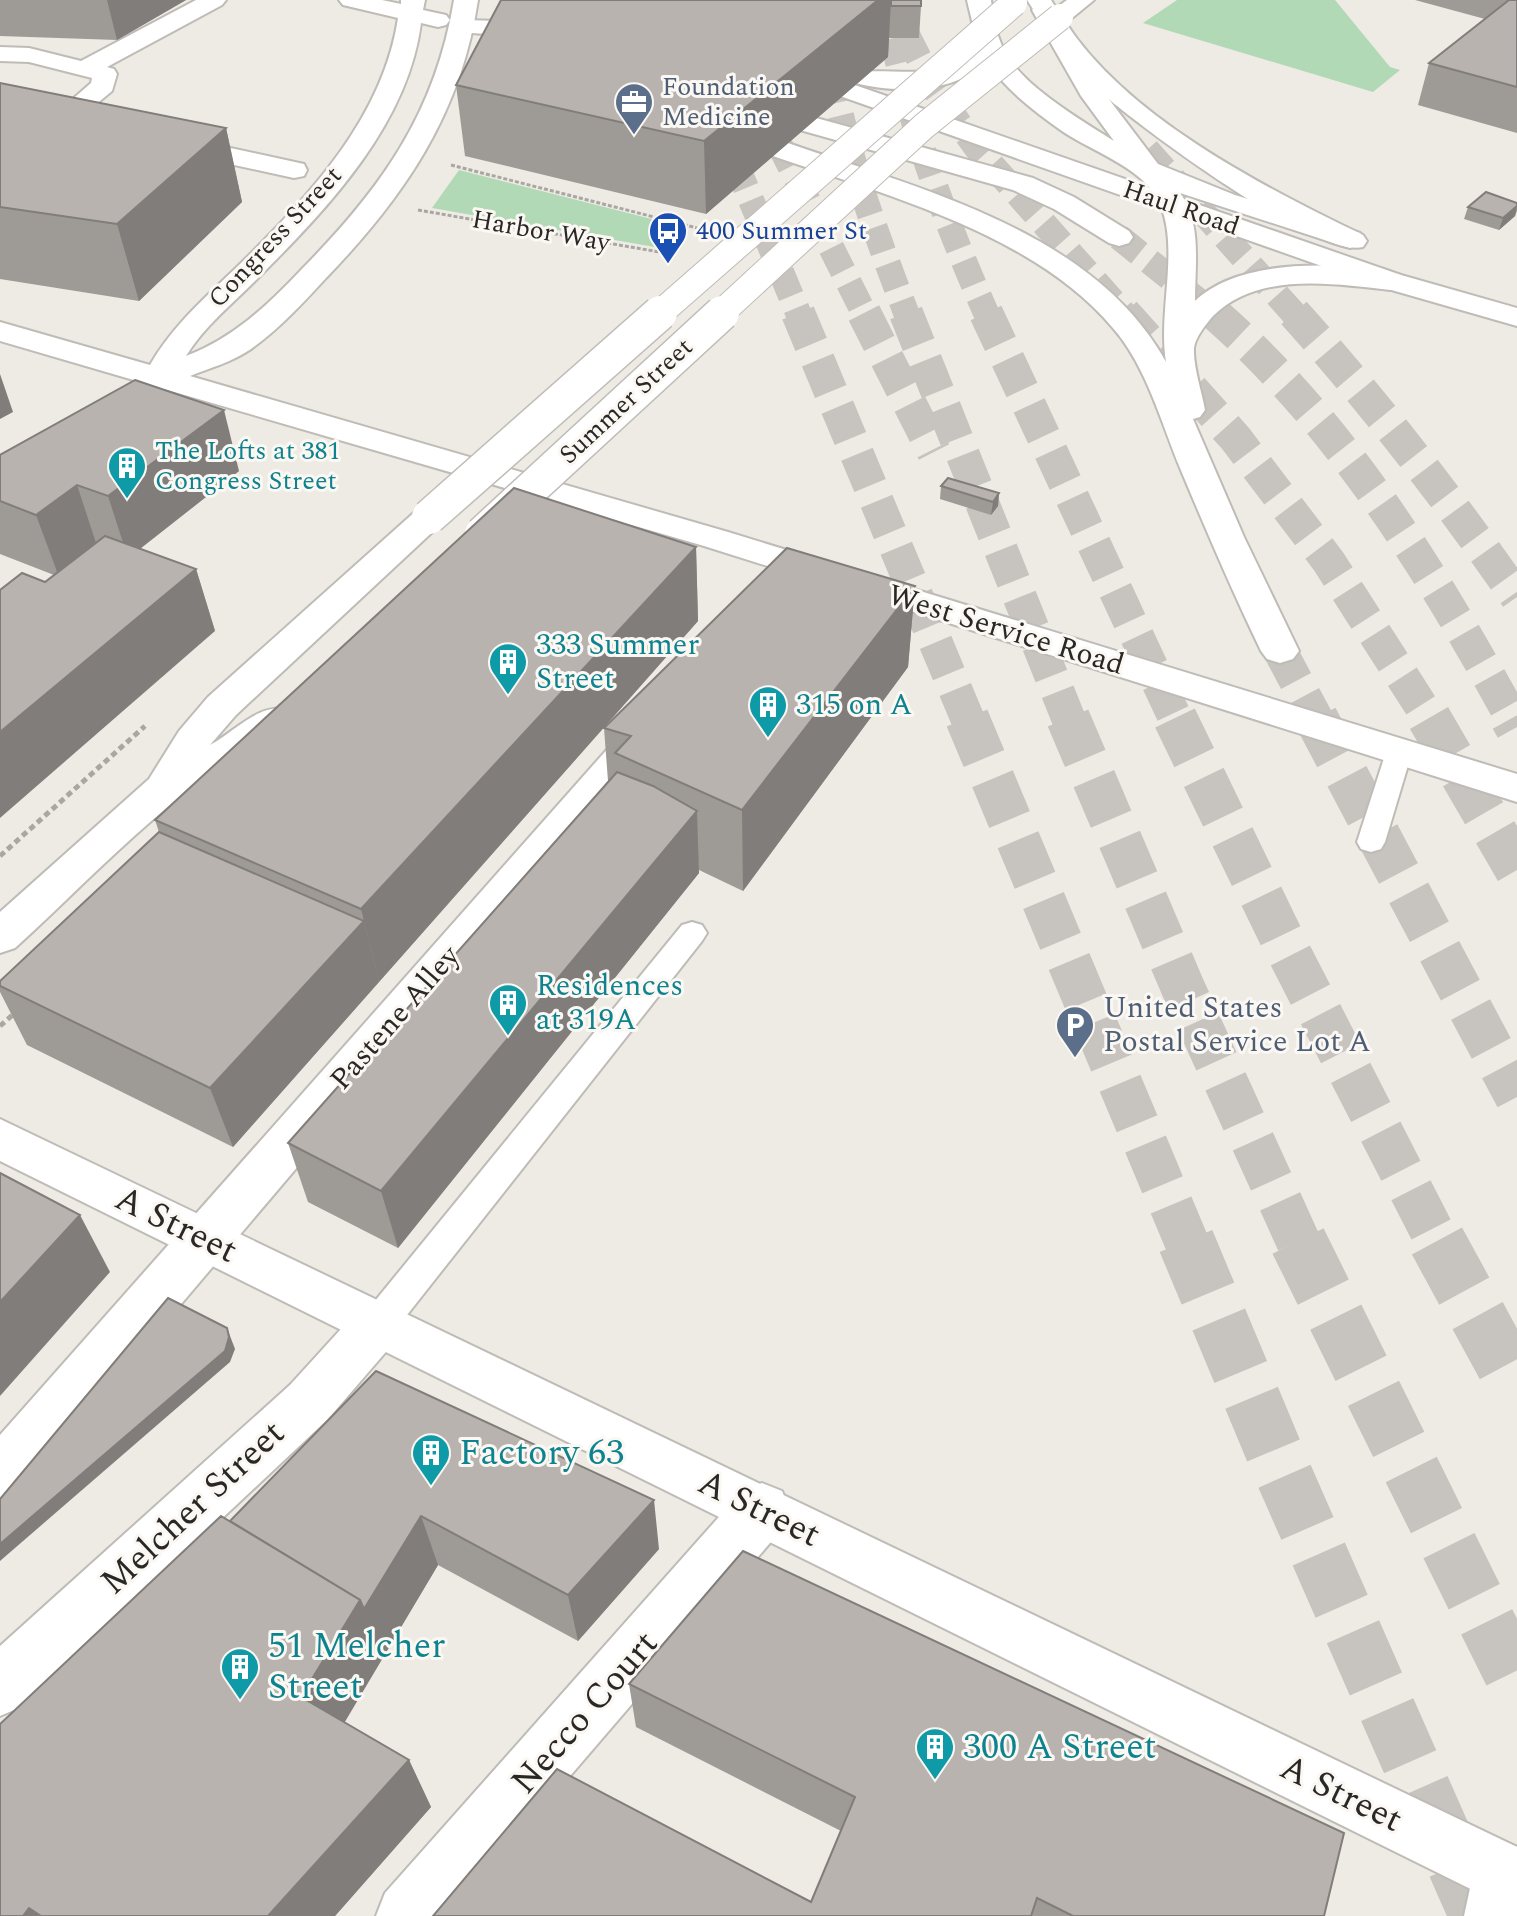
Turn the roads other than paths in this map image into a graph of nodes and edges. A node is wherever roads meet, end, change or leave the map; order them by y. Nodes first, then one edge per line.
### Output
1 (214, 0) edge
2 (351, 0) edge
3 (466, 0) edge
4 (979, 0) edge
5 (1082, 0) edge
6 (1034, 3) edge
7 (413, 7) edge
8 (536, 12) edge
9 (464, 27) junction
10 (986, 34) junction
11 (4, 55) edge
12 (524, 58) edge
13 (84, 69) junction
14 (809, 124) edge
15 (779, 149) edge
16 (294, 170) dead end
17 (1151, 172) junction
18 (1176, 207) junction
19 (1119, 237) tunnel mouth
20 (1350, 239) junction
21 (1391, 281) junction
22 (1517, 314) edge
23 (0, 331) edge
24 (1179, 349) junction
25 (158, 379) junction
26 (131, 397) edge
27 (1227, 539) junction
28 (470, 545) edge
29 (1280, 651) tunnel mouth
30 (673, 699) edge
31 (300, 700) edge
32 (1399, 752) junction
33 (1517, 788) edge
34 (162, 790) junction
35 (1371, 842) dead end
36 (692, 933) dead end
37 (0, 937) edge
38 (0, 1139) edge
39 (204, 1238) junction
40 (379, 1323) junction
41 (0, 1476) edge
42 (762, 1510) junction
43 (0, 1686) edge
44 (1506, 1890) edge
45 (408, 1916) edge

1 - 13 main road
2 - 7 main road
3 - 9 main road, Congress Street
4 - 10 main road
5 - 28 main road, Summer Street, bridge
6 - 17 main road
6 - 20 main road, Haul Road
6 - 34 main road, Summer Street, bridge
7 - 9 main road
7 - 25 main road, Congress Street
8 - 9 main road
9 - 12 main road
9 - 25 main road, Congress Street
10 - 17 main road
10 - 18 main road, Haul Road
11 - 13 main road
13 - 16 main road
14 - 19 main road
15 - 27 main road
17 - 18 main road
17 - 20 main road
18 - 21 main road, Haul Road
18 - 24 main road
20 - 22 main road, Haul Road
21 - 22 main road, Haul Road
21 - 24 main road
23 - 25 main road, West Service Road
24 - 27 main road
25 - 26 main road, Congress Street
25 - 32 main road, West Service Road
27 - 29 main road
30 - 39 main road, Pastene Alley
31 - 34 main road, Summer Street
32 - 33 main road, West Service Road
32 - 35 lane
34 - 37 main road, Summer Street
36 - 40 lane
38 - 39 main road, A Street
39 - 40 main road, A Street
39 - 41 main road, Pastene Alley
40 - 42 main road, A Street
40 - 43 main road, Melcher Street
42 - 44 main road, A Street
42 - 45 main road, Necco Court

